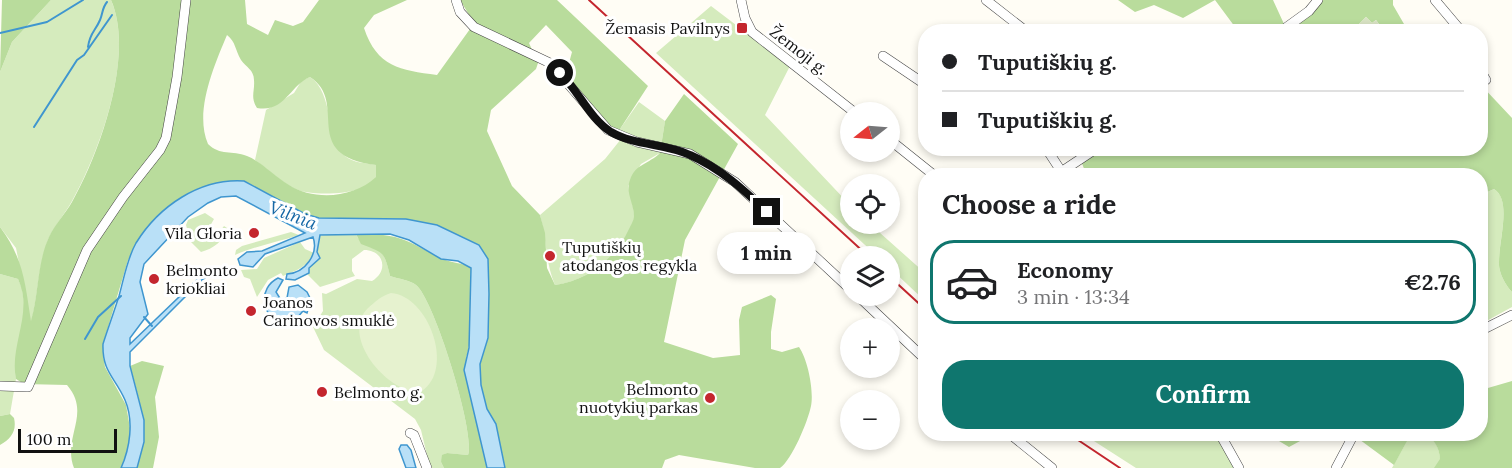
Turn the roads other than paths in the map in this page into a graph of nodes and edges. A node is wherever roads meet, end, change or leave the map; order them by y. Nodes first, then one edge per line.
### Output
1 (186, 0) edge
2 (456, 0) edge
3 (741, 0) edge
4 (987, 0) edge
5 (1318, 0) edge
6 (1435, 0) edge
7 (1017, 24) edge
8 (1291, 24) edge
9 (1455, 24) edge
10 (883, 57) dead end
11 (918, 80) edge
12 (841, 102) edge
13 (900, 148) edge
14 (1085, 156) edge
15 (925, 168) edge
16 (1066, 168) edge
17 (840, 280) edge
18 (869, 306) edge
19 (1512, 315) edge
20 (1488, 327) edge
21 (918, 352) edge
22 (0, 386) edge
23 (410, 434) dead end
24 (1019, 441) edge
25 (1224, 441) edge
26 (1350, 441) edge
27 (427, 468) edge
28 (1052, 468) edge
29 (1239, 468) edge
30 (1336, 468) edge

1 - 22 street
2 - 17 street
3 - 12 street, Žemoji g.
4 - 7 street
5 - 8 street
6 - 9 street
10 - 11 street
13 - 15 street
14 - 16 street
18 - 21 street
19 - 20 street
23 - 27 street
24 - 28 street
25 - 29 street
26 - 30 street

